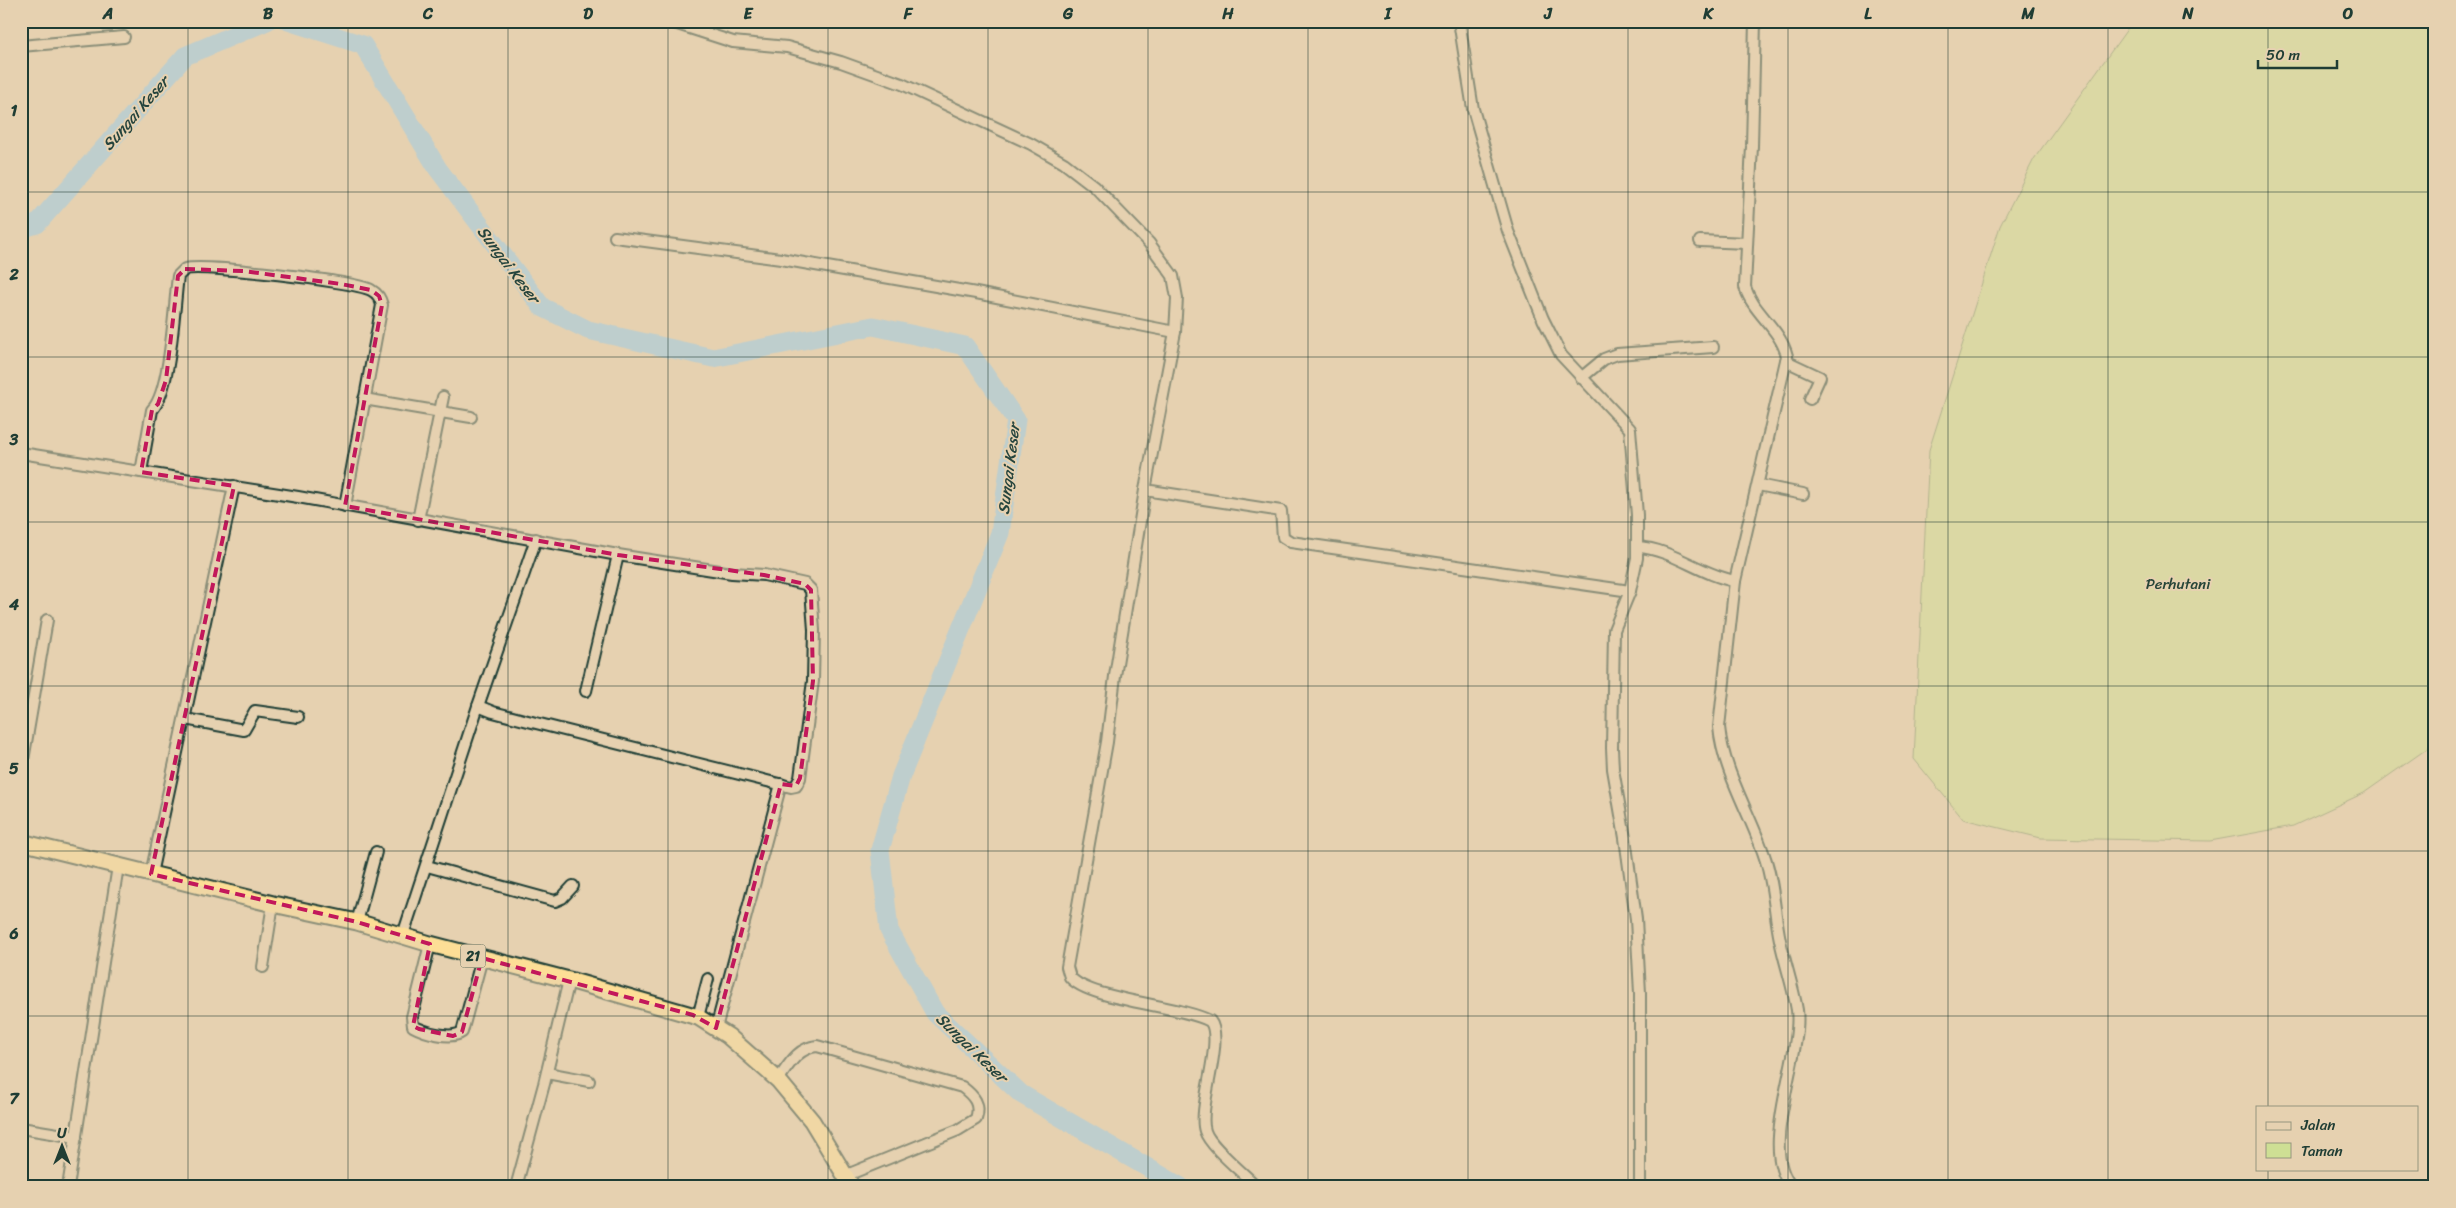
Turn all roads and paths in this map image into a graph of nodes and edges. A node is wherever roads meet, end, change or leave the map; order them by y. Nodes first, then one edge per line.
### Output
1 (668, 21) edge
2 (1459, 21) edge
3 (1755, 21) edge
4 (124, 37) dead end
5 (21, 46) edge
6 (615, 237) dead end
7 (1700, 241) dead end
8 (1747, 243) junction
9 (1175, 332) junction
10 (1713, 347) dead end
11 (1786, 361) junction
12 (1581, 378) junction
13 (443, 397) dead end
14 (364, 398) junction
15 (1810, 399) dead end
16 (440, 411) junction
17 (471, 417) dead end
18 (21, 453) edge
19 (141, 472) junction
20 (1758, 485) junction
21 (234, 486) junction
22 (1145, 490) junction
23 (1803, 494) dead end
24 (345, 506) junction
25 (418, 520) junction
26 (536, 539) junction
27 (1638, 547) junction
28 (618, 555) junction
29 (1732, 580) junction
30 (1627, 591) junction
31 (47, 620) dead end
32 (586, 691) dead end
33 (478, 706) junction
34 (26, 715) edge
35 (298, 716) dead end
36 (185, 719) junction
37 (21, 772) edge
38 (781, 784) junction
39 (21, 842) edge
40 (376, 852) dead end
41 (118, 866) junction
42 (427, 866) junction
43 (150, 874) junction
44 (572, 886) dead end
45 (273, 904) junction
46 (357, 922) junction
47 (403, 936) junction
48 (430, 944) junction
49 (482, 958) junction
50 (264, 966) dead end
51 (708, 979) dead end
52 (569, 980) junction
53 (698, 1017) junction
54 (716, 1028) junction
55 (547, 1073) junction
56 (778, 1080) junction
57 (589, 1081) dead end
58 (21, 1128) edge
59 (76, 1137) junction
60 (849, 1181) edge
61 (68, 1187) edge
62 (516, 1187) edge
63 (1257, 1187) edge
64 (1640, 1187) edge
65 (1792, 1187) edge

1 - 9 street
2 - 12 street
3 - 8 street
4 - 5 street
6 - 9 street
7 - 8 street
8 - 11 street
9 - 22 street
10 - 12 street
11 - 15 street
11 - 20 street
12 - 27 street
13 - 16 street
14 - 16 street
14 - 19 street
14 - 24 street
16 - 17 street
16 - 25 street
18 - 19 street
19 - 21 street
20 - 23 street
20 - 29 street
21 - 24 street
21 - 36 street
22 - 30 street
22 - 63 street
24 - 25 street
25 - 26 street
26 - 28 street
26 - 33 street
27 - 29 street
27 - 30 street
28 - 32 street
28 - 38 street
29 - 65 street
30 - 64 street
31 - 34 street
33 - 38 street
33 - 42 street
34 - 37 street
35 - 36 street
36 - 43 street
38 - 54 street
39 - 41 highway, 21
40 - 46 street
41 - 43 highway, 21
41 - 59 street
42 - 44 street
42 - 47 street
43 - 45 highway, 21
45 - 46 highway, 21
45 - 50 street
46 - 47 highway, 21
47 - 48 highway, 21
48 - 49 highway, 21
48 - 49 street
49 - 52 highway, 21
51 - 53 street
52 - 53 highway, 21
52 - 55 street
53 - 54 highway, 21
54 - 56 highway, 21
55 - 57 street
55 - 62 street
56 - 60 highway, 21
56 - 60 street
58 - 59 street
59 - 61 street

